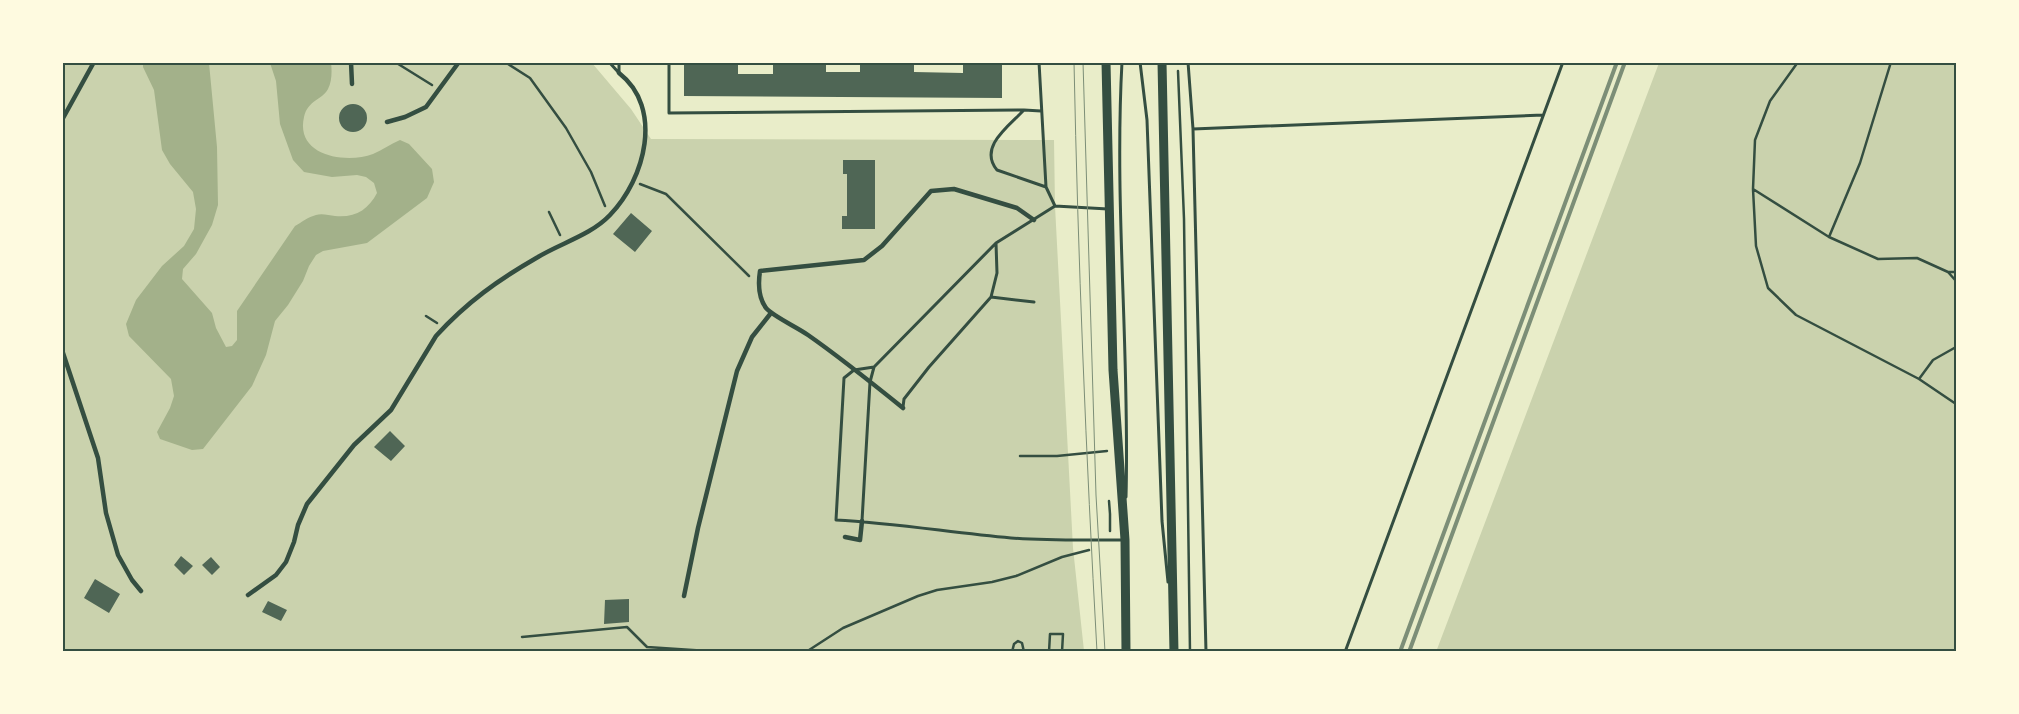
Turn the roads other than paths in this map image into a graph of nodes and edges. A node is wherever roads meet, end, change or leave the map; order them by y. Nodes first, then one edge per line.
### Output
1 (94, 62) edge
2 (351, 62) edge
3 (459, 62) edge
4 (609, 62) edge
5 (619, 62) edge
6 (669, 62) edge
7 (1039, 62) edge
8 (1106, 62) edge
9 (1122, 62) edge
10 (1140, 62) edge
11 (1162, 62) edge
12 (1188, 62) edge
13 (1563, 62) edge
14 (619, 73) junction
15 (352, 84) dead end
16 (1024, 110) junction
17 (1041, 111) junction
18 (1543, 115) junction
19 (62, 120) edge
20 (387, 122) dead end
21 (1193, 129) junction
22 (1046, 188) junction
23 (1054, 206) junction
24 (1109, 209) junction
25 (1034, 220) junction
26 (996, 243) junction
27 (991, 297) junction
28 (1034, 302) dead end
29 (771, 313) junction
30 (62, 350) edge
31 (874, 367) junction
32 (854, 370) junction
33 (870, 382) junction
34 (903, 408) joint
35 (862, 521) junction
36 (845, 537) dead end
37 (1125, 540) junction
38 (141, 592) dead end
39 (248, 595) dead end
40 (684, 596) dead end
41 (1174, 640) junction
42 (1126, 652) edge
43 (1174, 652) edge
44 (1206, 652) edge
45 (1345, 652) edge

1 - 19 street
2 - 15 street
3 - 20 street
4 - 14 lane
5 - 14 lane
6 - 16 lane
7 - 17 lane
8 - 24 main road
9 - 37 lane
10 - 41 lane
11 - 41 main road
12 - 21 lane
13 - 18 lane
14 - 39 street
16 - 17 lane
16 - 22 lane
17 - 22 lane
18 - 21 lane
18 - 45 lane
21 - 44 lane
22 - 23 lane
23 - 24 lane
23 - 25 lane
24 - 37 main road
25 - 26 lane
25 - 29 street
26 - 27 lane
26 - 31 lane
27 - 28 lane
27 - 34 lane
29 - 32 street
29 - 40 street
30 - 38 street
31 - 32 lane
31 - 33 lane
32 - 33 street
32 - 35 lane
33 - 34 street
33 - 35 lane
35 - 36 street
35 - 37 lane
37 - 42 main road
41 - 43 main road

